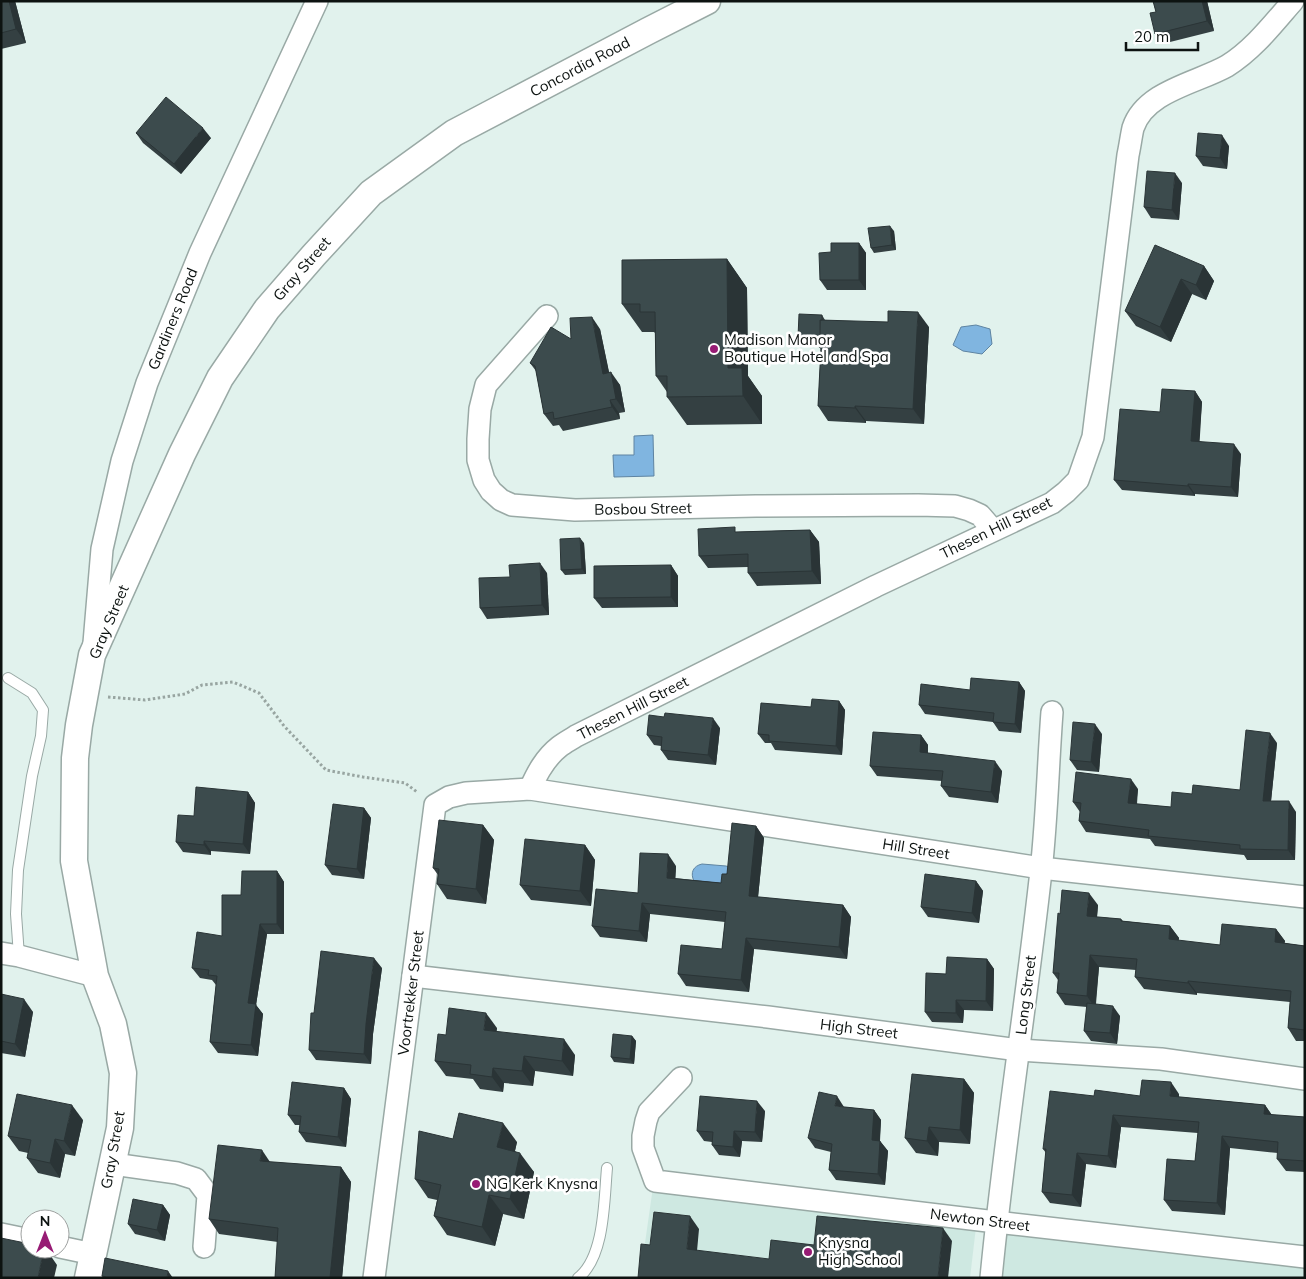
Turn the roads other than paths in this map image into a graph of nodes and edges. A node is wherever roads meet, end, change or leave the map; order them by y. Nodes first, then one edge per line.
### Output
1 (317, 1) edge
2 (707, 1) edge
3 (1293, 1) edge
4 (454, 133) joint
5 (546, 316) dead end
6 (993, 530) junction
7 (92, 656) junction
8 (8, 678) dead end
9 (1052, 712) dead end
10 (530, 789) junction
11 (1041, 868) junction
12 (1305, 897) edge
13 (10, 954) edge
14 (95, 976) junction
15 (413, 976) junction
16 (1019, 1050) junction
17 (681, 1078) dead end
18 (1305, 1079) edge
19 (113, 1164) junction
20 (607, 1168) dead end
21 (996, 1222) junction
22 (1, 1234) edge
23 (20, 1238) edge
24 (204, 1248) dead end
25 (70, 1253) edge
26 (1305, 1257) edge
27 (90, 1266) edge
28 (374, 1278) edge
29 (578, 1278) edge
30 (990, 1278) edge

1 - 7 street, Gardiners Road
2 - 4 street, Concordia Road
3 - 6 street, Thesen Hill Street
4 - 7 street, Gray Street
5 - 6 street, Bosbou Street
6 - 10 street, Thesen Hill Street
7 - 14 street, Gray Street
8 - 13 lane
9 - 11 street, Long Street
10 - 11 street, Hill Street
10 - 15 street, Voortrekker Street
11 - 12 street, Hill Street
11 - 16 street, Long Street
13 - 14 street
14 - 19 street, Gray Street
15 - 16 street, High Street
15 - 28 street, Voortrekker Street
16 - 18 street, High Street
16 - 21 street, Long Street
17 - 21 street, Newton Street
19 - 24 street
19 - 27 street, Gray Street
20 - 29 lane
21 - 26 street, Newton Street
21 - 30 street, Long Street
22 - 23 street
25 - 27 street

